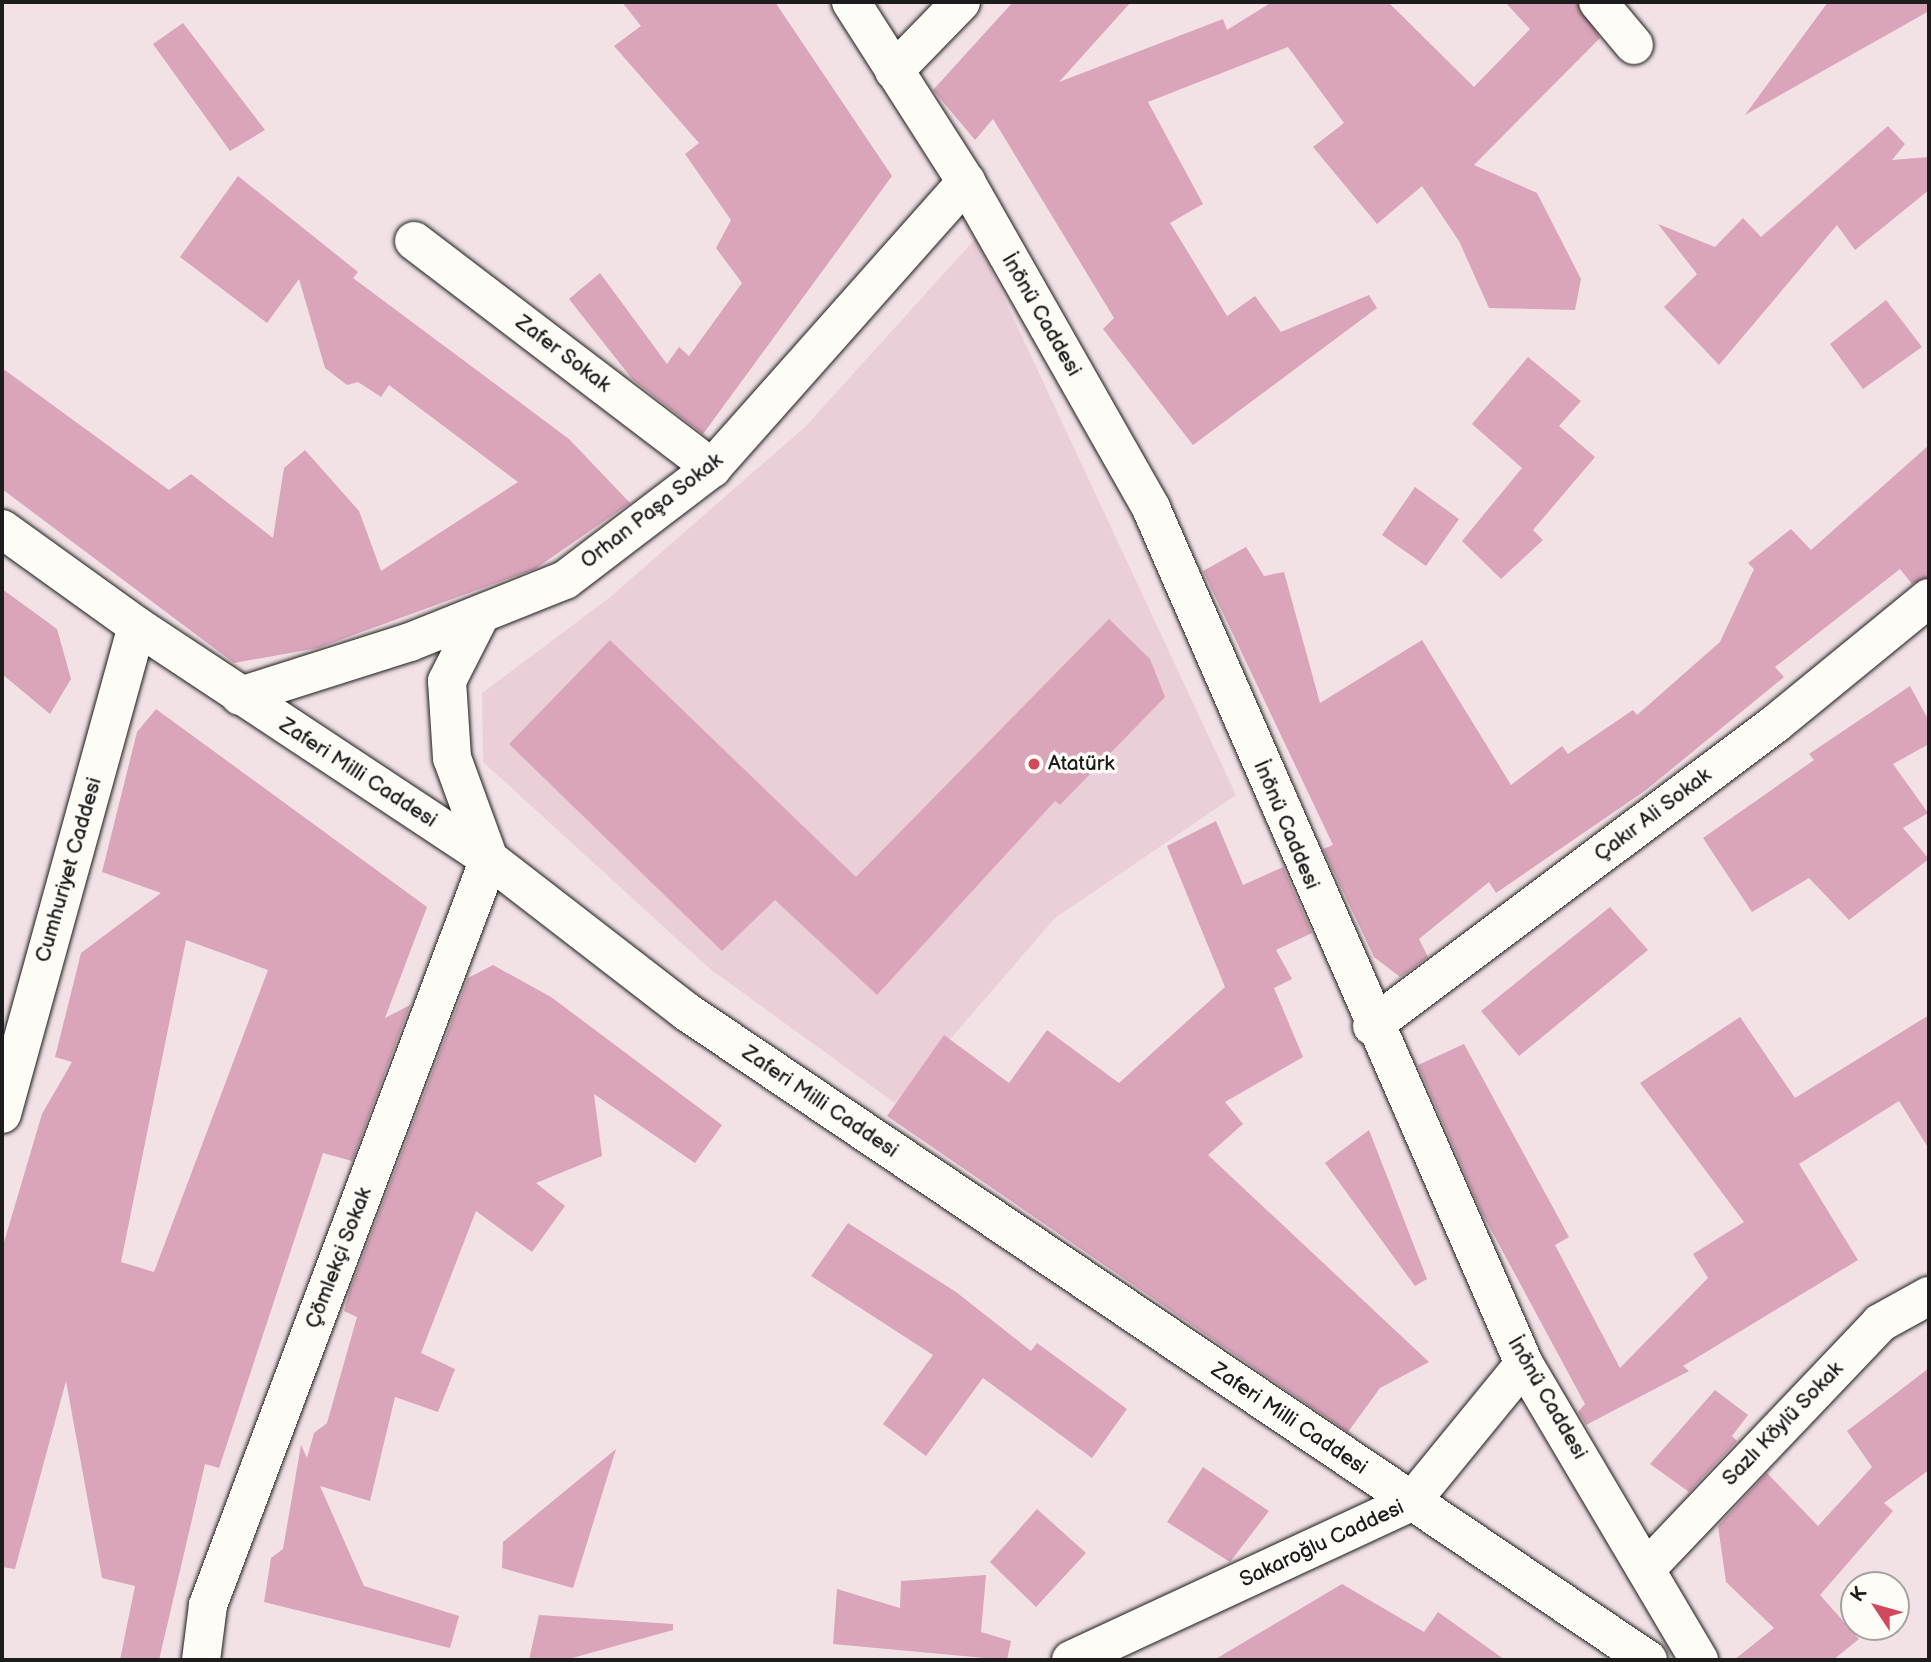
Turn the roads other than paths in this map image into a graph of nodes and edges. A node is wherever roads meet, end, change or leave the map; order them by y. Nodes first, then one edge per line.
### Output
1 (851, 2) edge
2 (961, 2) edge
3 (1598, 2) edge
4 (1634, 44) dead end
5 (894, 71) junction
6 (966, 182) junction
7 (414, 241) dead end
8 (712, 468) junction
9 (2, 529) edge
10 (1929, 598) edge
11 (481, 614) junction
12 (137, 626) junction
13 (240, 695) junction
14 (489, 859) junction
15 (1372, 1026) junction
16 (2, 1114) edge
17 (1929, 1296) edge
18 (1524, 1364) junction
19 (1411, 1502) junction
20 (1648, 1567) junction
21 (201, 1660) edge
22 (1071, 1660) edge
23 (1648, 1660) edge
24 (1699, 1660) edge

1 - 5 street, İnönü Caddesi
2 - 5 street
3 - 4 street
5 - 6 street, İnönü Caddesi
6 - 8 street, Orhan Paşa Sokak
6 - 15 street, İnönü Caddesi
7 - 8 street, Zafer Sokak
8 - 11 street, Orhan Paşa Sokak
9 - 12 street, Zaferi Milli Caddesi
10 - 15 street, Çakır Ali Sokak
11 - 13 street, Orhan Paşa Sokak
11 - 14 street
12 - 13 street, Zaferi Milli Caddesi
12 - 16 street, Cumhuriyet Caddesi
13 - 14 street, Zaferi Milli Caddesi
14 - 19 street, Zaferi Milli Caddesi
14 - 21 street, Çömlekçi Sokak
15 - 18 street, İnönü Caddesi
17 - 20 street, Sazlı Köylü Sokak
18 - 19 street, Sakaroğlu Caddesi
18 - 20 street, İnönü Caddesi
19 - 22 street, Sakaroğlu Caddesi
19 - 23 street, Zaferi Milli Caddesi
20 - 24 street, İnönü Caddesi

